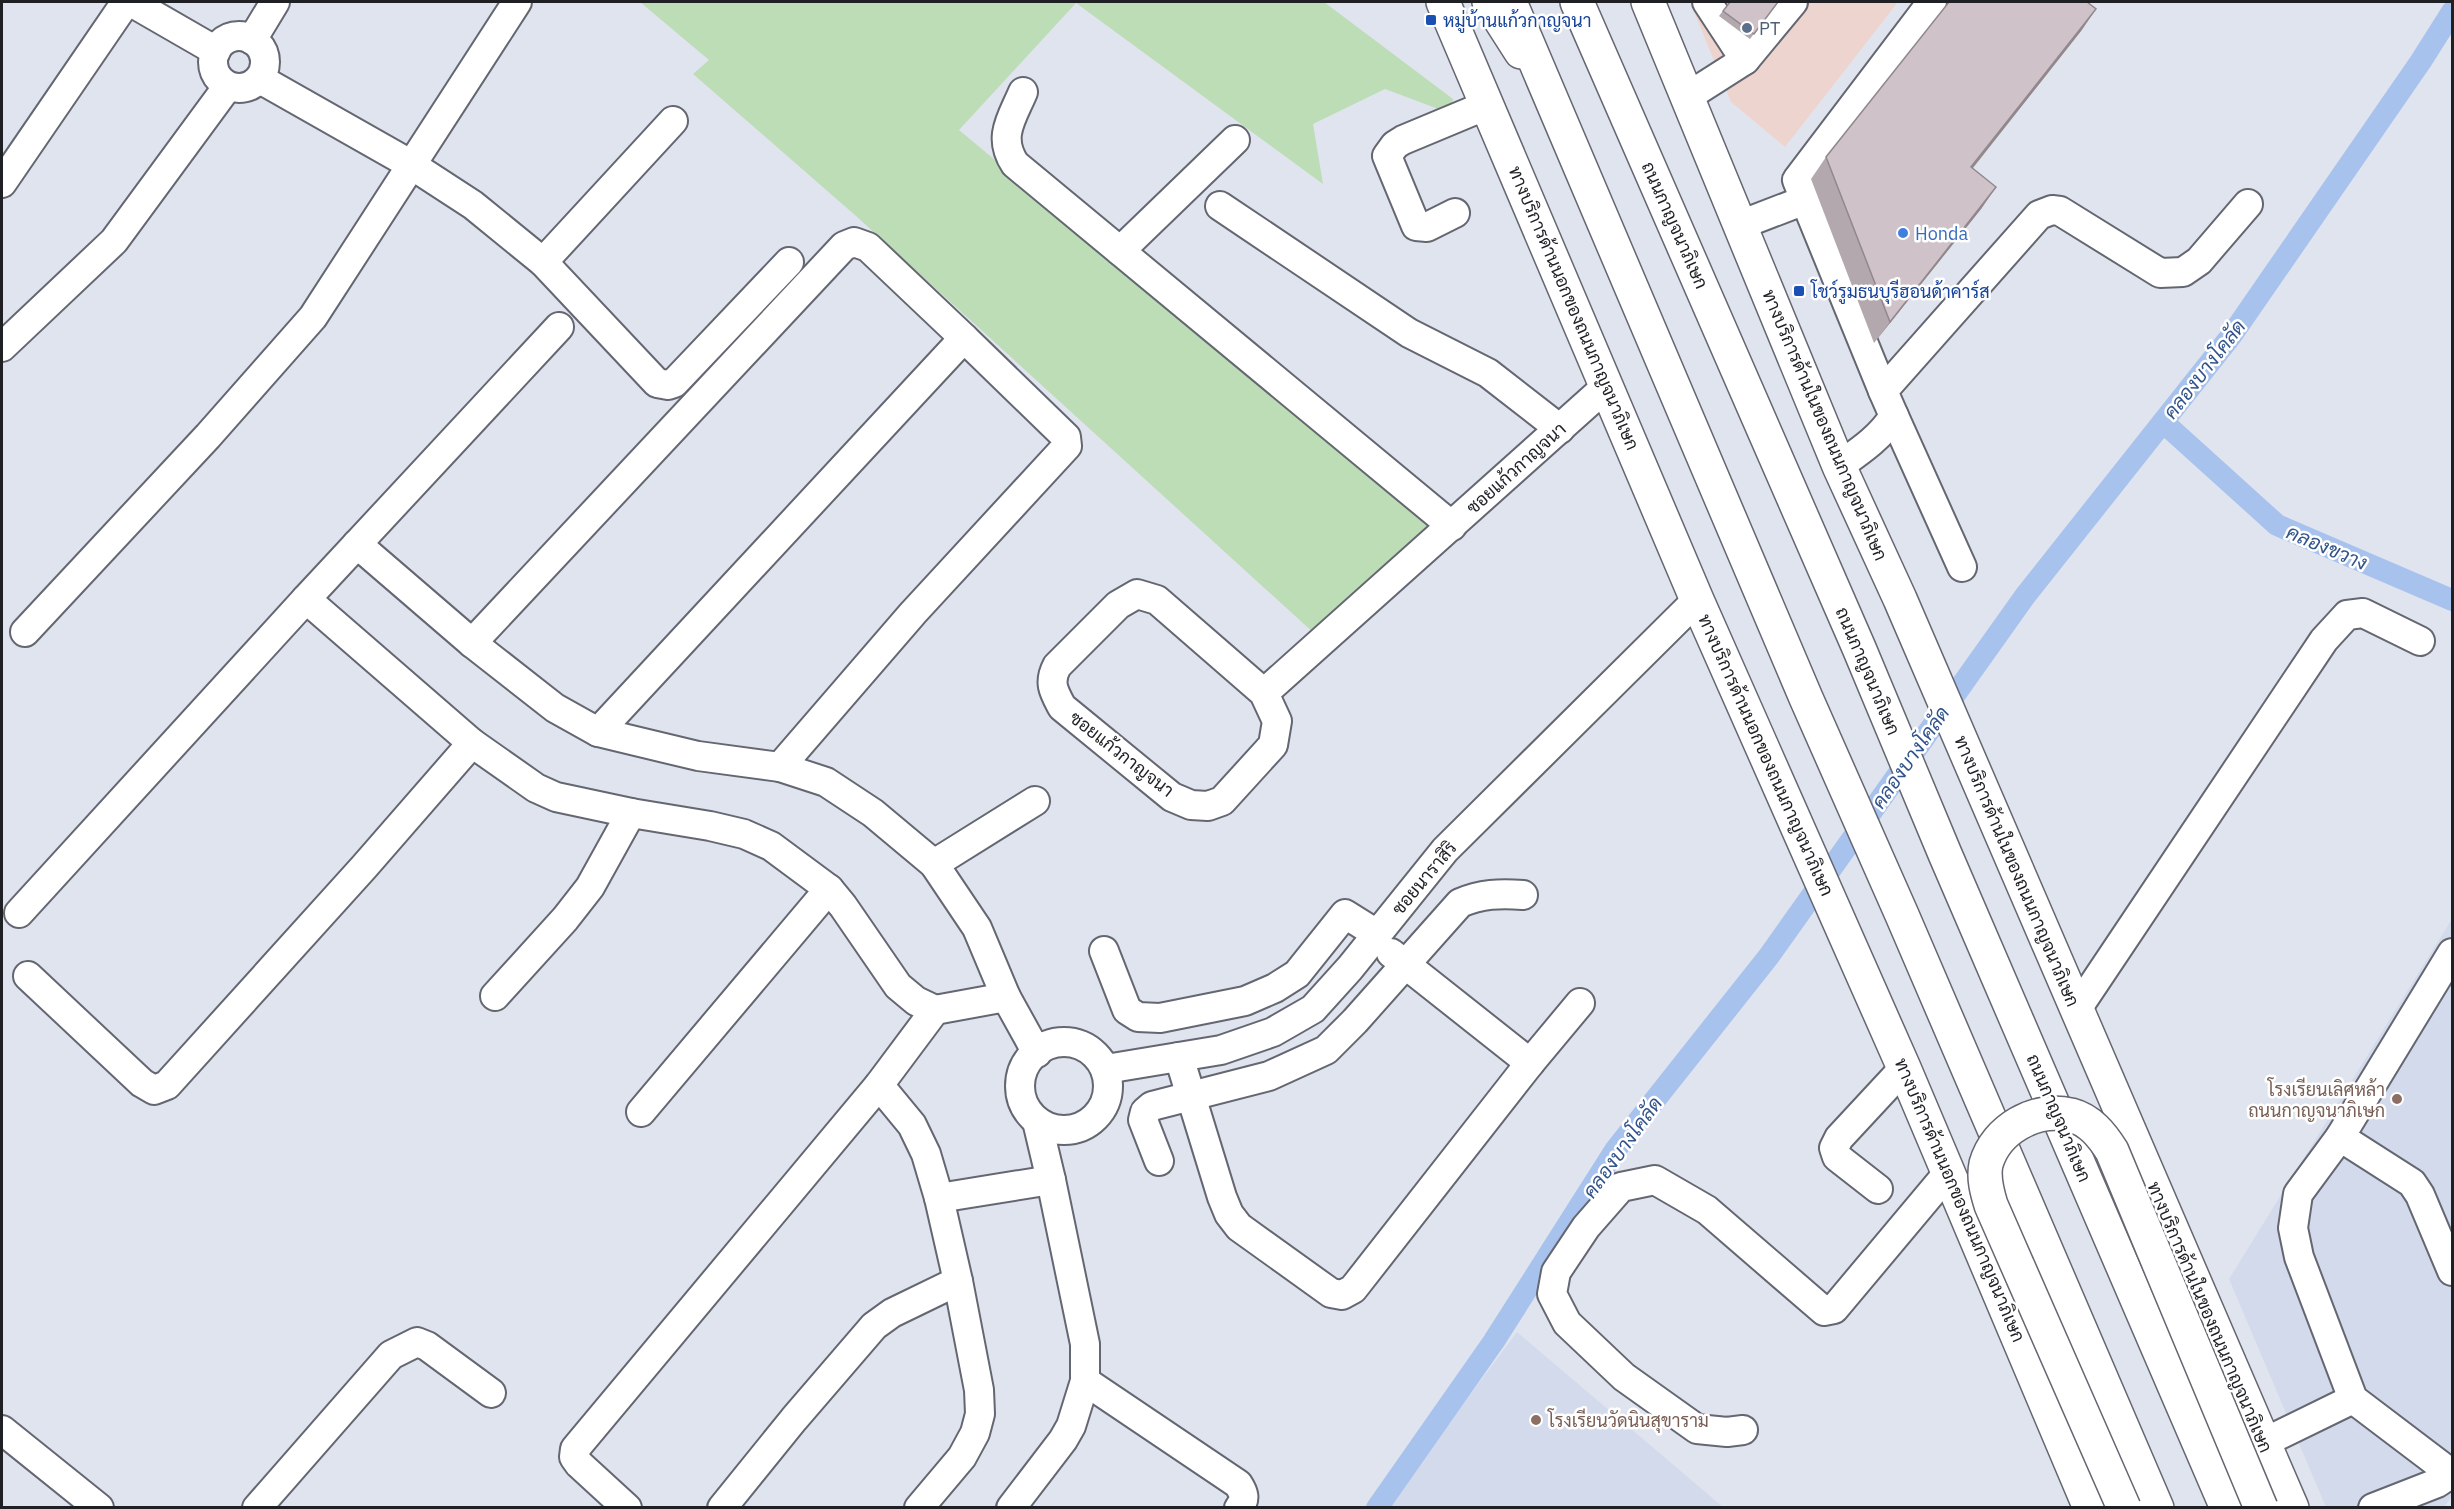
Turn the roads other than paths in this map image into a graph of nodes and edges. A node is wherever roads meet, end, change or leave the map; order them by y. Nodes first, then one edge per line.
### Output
1 (126, 2) edge
2 (131, 2) edge
3 (275, 2) edge
4 (517, 2) edge
5 (1443, 2) edge
6 (1463, 2) edge
7 (1489, 2) edge
8 (1509, 2) edge
9 (1577, 2) edge
10 (1648, 2) edge
11 (1707, 2) edge
12 (1793, 2) edge
13 (1932, 2) edge
14 (252, 40) junction
15 (216, 51) junction
16 (1745, 60) junction
17 (260, 79) junction
18 (228, 86) junction
19 (1023, 92) dead end
20 (1687, 97) junction
21 (1553, 101) junction
22 (1491, 114) junction
23 (673, 121) dead end
24 (1235, 141) dead end
25 (410, 164) junction
26 (2, 183) edge
27 (1805, 200) junction
28 (2248, 204) dead end
29 (1220, 206) dead end
30 (1455, 213) dead end
31 (1740, 225) junction
32 (1120, 250) junction
33 (543, 262) junction
34 (789, 262) dead end
35 (559, 327) dead end
36 (964, 338) junction
37 (2, 347) edge
38 (1607, 386) junction
39 (1889, 404) junction
40 (1560, 429) junction
41 (1839, 466) junction
42 (1452, 526) junction
43 (357, 544) junction
44 (1962, 567) dead end
45 (306, 599) junction
46 (1697, 600) junction
47 (25, 632) dead end
48 (2420, 641) dead end
49 (472, 643) junction
50 (1264, 693) junction
51 (598, 732) junction
52 (472, 743) junction
53 (780, 767) junction
54 (1035, 801) dead end
55 (631, 813) junction
56 (934, 864) junction
57 (829, 889) junction
58 (1523, 895) dead end
59 (19, 913) dead end
60 (1375, 936) junction
61 (1104, 951) dead end
62 (2452, 953) edge
63 (1405, 964) junction
64 (28, 976) dead end
65 (495, 996) dead end
66 (1006, 997) junction
67 (1580, 1003) dead end
68 (2077, 1009) junction
69 (935, 1010) junction
70 (1036, 1053) junction
71 (1179, 1057) junction
72 (1530, 1063) junction
73 (1904, 1068) junction
74 (1106, 1069) junction
75 (879, 1085) junction
76 (1191, 1096) junction
77 (641, 1112) dead end
78 (1037, 1121) junction
79 (2340, 1137) junction
80 (1160, 1161) dead end
81 (1948, 1173) junction
82 (1052, 1180) junction
83 (1878, 1189) dead end
84 (939, 1198) junction
85 (2452, 1271) edge
86 (958, 1281) junction
87 (1085, 1381) junction
88 (491, 1393) dead end
89 (2353, 1399) junction
90 (2, 1430) edge
91 (1743, 1430) dead end
92 (2265, 1442) junction
93 (2452, 1473) edge
94 (99, 1508) edge
95 (257, 1508) edge
96 (627, 1508) edge
97 (722, 1508) edge
98 (919, 1508) edge
99 (1011, 1508) edge
100 (1239, 1508) edge
101 (2090, 1508) edge
102 (2124, 1508) edge
103 (2157, 1508) edge
104 (2227, 1508) edge
105 (2261, 1508) edge
106 (2292, 1508) edge
107 (2373, 1508) edge

1 - 26 street
2 - 15 street
3 - 14 street
4 - 25 street
5 - 22 main road, ทางบริการด้านนอกของถนนกาญจนาภิเษก
6 - 22 main road
7 - 21 main road
8 - 21 main road
9 - 104 main road, ถนนกาญจนาภิเษก
10 - 20 main road, ทางบริการด้านในของถนนกาญจนาภิเษก
11 - 16 street
12 - 16 street
13 - 27 street
14 - 15 street
14 - 17 street
15 - 18 street
16 - 20 street
17 - 18 street
17 - 25 street
18 - 37 street
19 - 32 street
20 - 31 main road, ทางบริการด้านในของถนนกาญจนาภิเษก
21 - 103 main road
22 - 30 street
22 - 38 main road, ทางบริการด้านนอกของถนนกาญจนาภิเษก
23 - 33 street
24 - 32 street
25 - 33 street
25 - 47 street
27 - 31 street
27 - 39 street
28 - 39 street
29 - 40 street
31 - 41 main road, ทางบริการด้านในของถนนกาญจนาภิเษก
32 - 42 street
33 - 34 street
35 - 43 street
36 - 49 street
36 - 51 street
36 - 53 street
38 - 40 street, ซอยแก้วกาญจนา
38 - 46 main road, ทางบริการด้านนอกของถนนกาญจนาภิเษก
39 - 41 street
39 - 44 street
40 - 42 street, ซอยแก้วกาญจนา
41 - 68 main road, ทางบริการด้านในของถนนกาญจนาภิเษก
42 - 50 street, ซอยแก้วกาญจนา
43 - 45 street
43 - 49 street
45 - 52 street
45 - 59 street
46 - 60 street, ซอยนาราสิริ
46 - 73 main road, ทางบริการด้านนอกของถนนกาญจนาภิเษก
48 - 68 street
49 - 51 street
50 - 50 street, ซอยแก้วกาญจนา
51 - 53 street
52 - 55 street
52 - 64 street
53 - 56 street
54 - 56 street
55 - 57 street
55 - 65 street
56 - 66 street
57 - 69 street
57 - 77 street
58 - 63 street
60 - 61 street
60 - 63 street
60 - 71 street, ซอยนาราสิริ
62 - 79 street
63 - 72 street
63 - 76 street
66 - 69 street
66 - 70 street
67 - 72 street
68 - 92 main road, ทางบริการด้านในของถนนกาญจนาภิเษก
69 - 75 street
70 - 74 street
70 - 78 street
71 - 74 street, ซอยนาราสิริ
71 - 76 street
72 - 76 street
73 - 81 main road, ทางบริการด้านนอกของถนนกาญจนาภิเษก
73 - 83 street
74 - 78 street
75 - 84 street
75 - 96 street
76 - 80 street
78 - 82 street
79 - 85 street
79 - 89 street
81 - 91 street
81 - 101 main road, ทางบริการด้านนอกของถนนกาญจนาภิเษก
82 - 84 street
82 - 87 street
84 - 86 street
86 - 97 street
86 - 98 street
87 - 99 street
87 - 100 street
88 - 95 street
89 - 92 street
89 - 93 street
90 - 94 street
92 - 106 main road, ทางบริการด้านในของถนนกาญจนาภิเษก
93 - 107 street
102 - 105 main road, bridge

